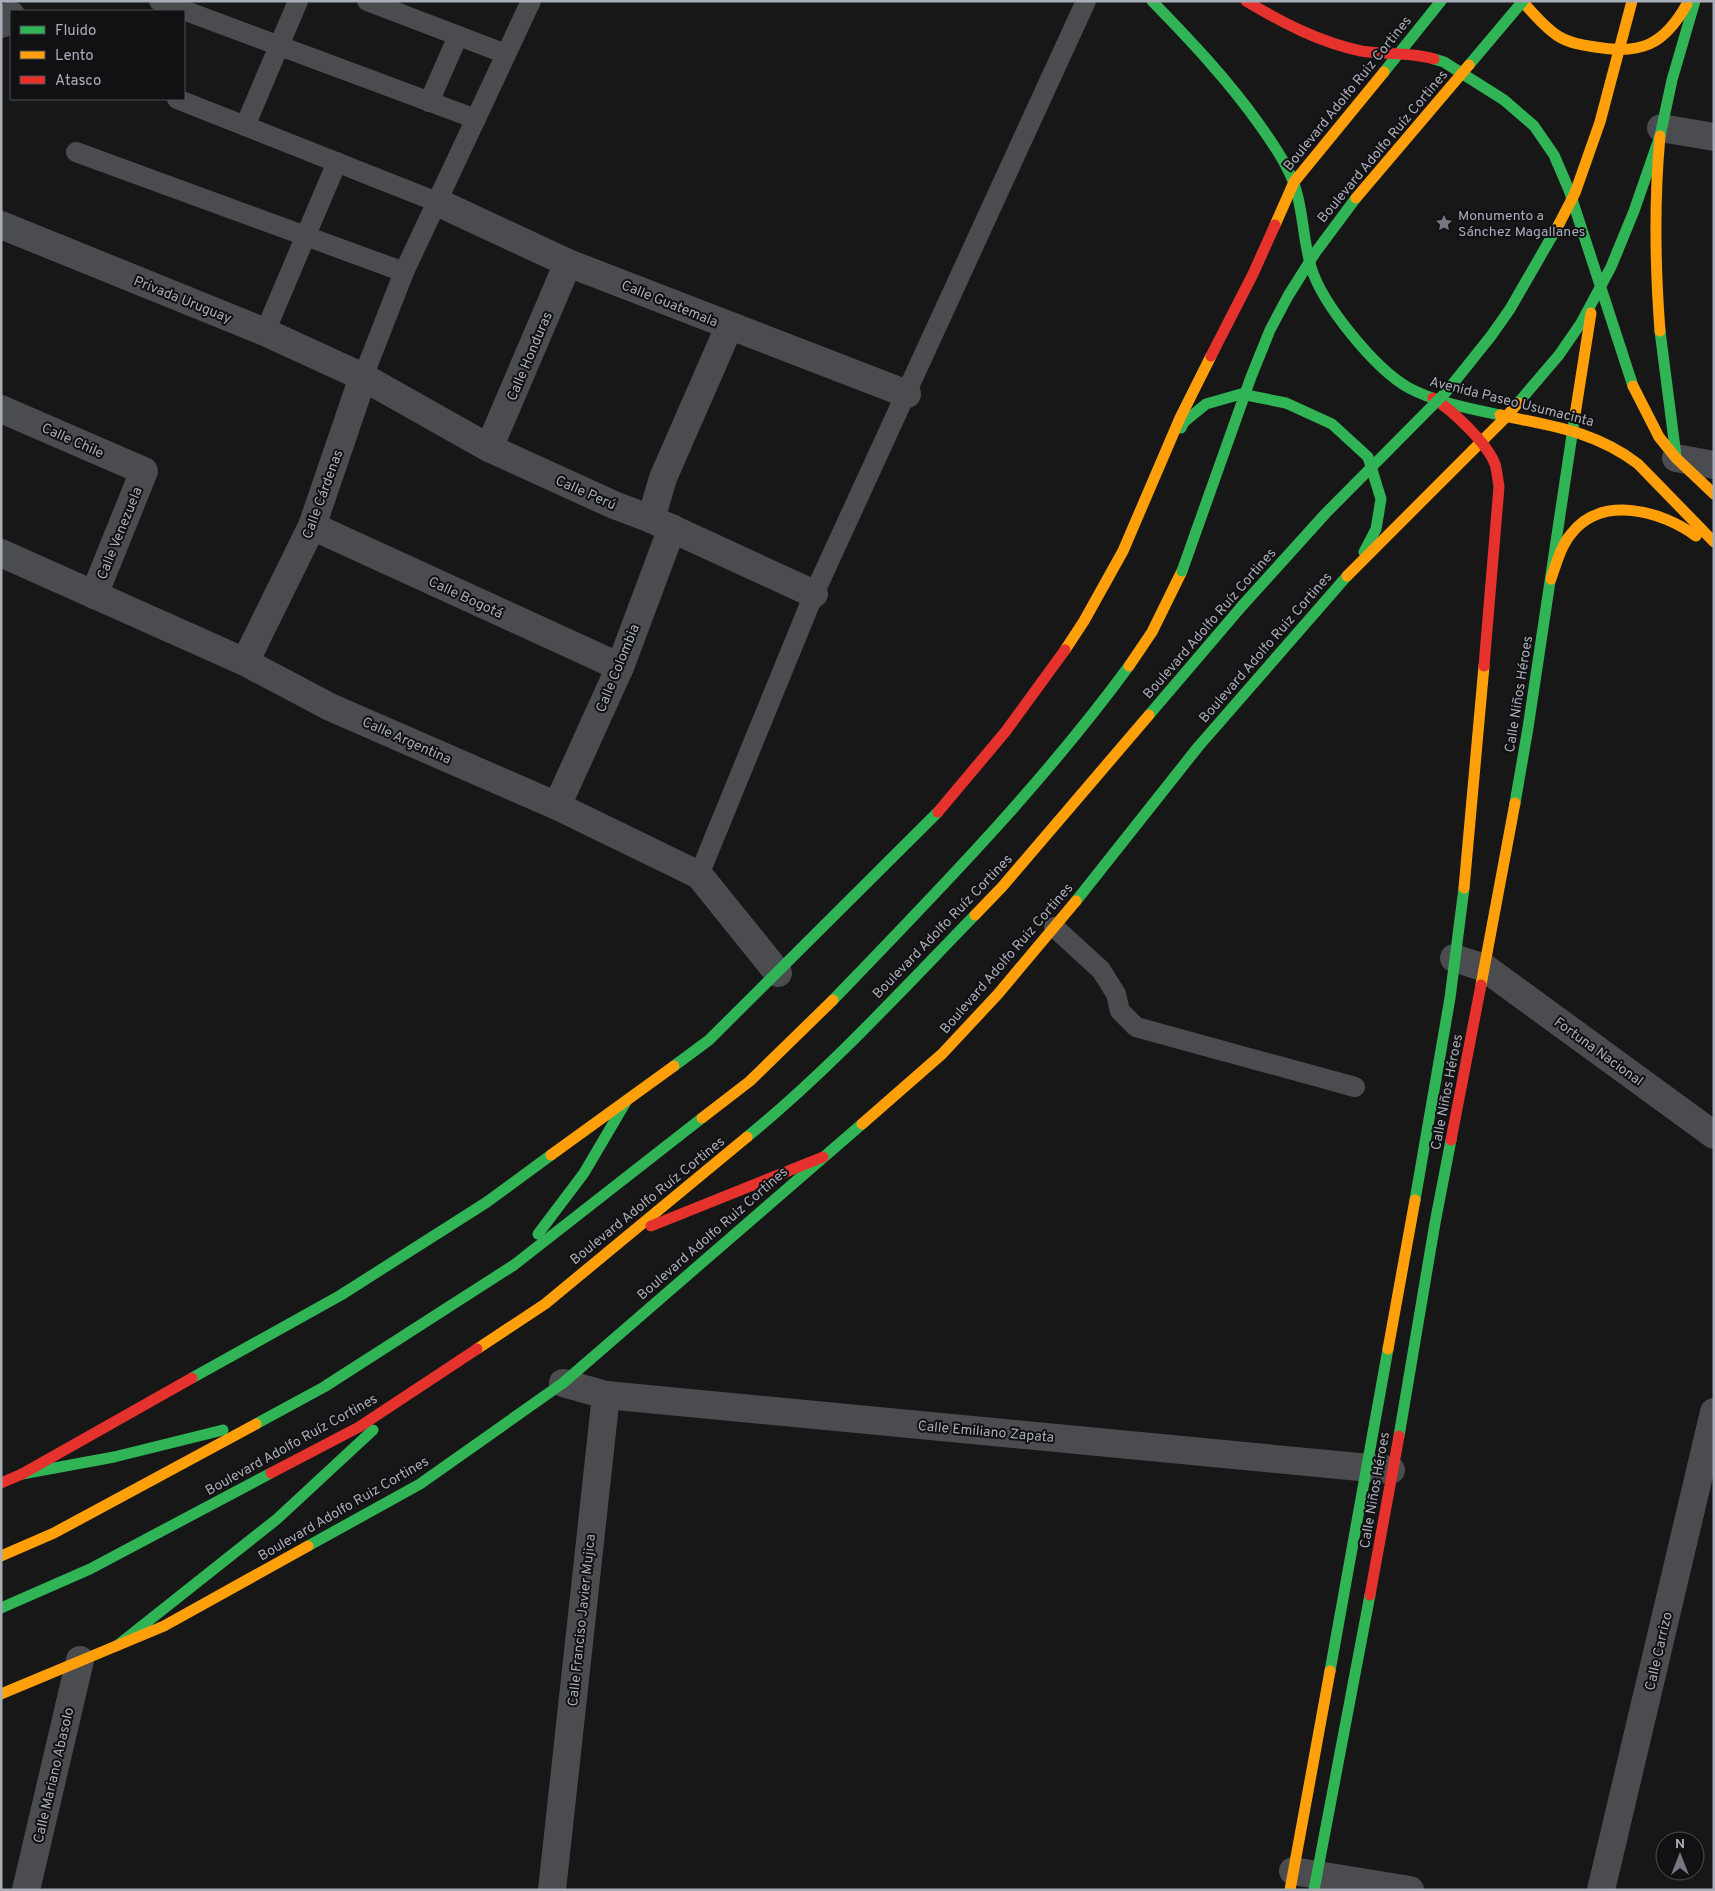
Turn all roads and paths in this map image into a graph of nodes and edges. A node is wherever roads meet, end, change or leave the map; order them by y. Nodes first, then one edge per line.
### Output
1 (159, 1) edge
2 (298, 1) edge
3 (367, 1) edge
4 (531, 1) edge
5 (1086, 1) edge
6 (1152, 1) edge
7 (1246, 1) edge
8 (1441, 1) edge
9 (1522, 1) edge
10 (1632, 1) edge
11 (1688, 1) edge
12 (1695, 1) edge
13 (182, 10) edge
14 (185, 11) edge
15 (458, 36) junction
16 (279, 47) junction
17 (1398, 53) junction
18 (506, 54) junction
19 (180, 100) edge
20 (429, 102) junction
21 (476, 120) junction
22 (245, 126) junction
23 (1660, 132) junction
24 (1714, 136) edge
25 (76, 152) dead end
26 (337, 162) junction
27 (1294, 182) junction
28 (437, 202) junction
29 (1, 225) edge
30 (306, 237) junction
31 (568, 263) junction
32 (404, 272) junction
33 (1601, 285) junction
34 (1595, 297) junction
35 (729, 327) junction
36 (265, 332) junction
37 (363, 377) junction
38 (907, 394) junction
39 (1433, 398) junction
40 (1, 409) edge
41 (1506, 417) junction
42 (1574, 430) junction
43 (1480, 442) junction
44 (489, 448) junction
45 (1676, 458) junction
46 (1714, 465) edge
47 (144, 471) joint
48 (1154, 481) junction
49 (1714, 494) edge
50 (661, 523) junction
51 (312, 526) junction
52 (1714, 542) edge
53 (1714, 548) edge
54 (1, 553) edge
55 (1354, 568) junction
56 (1551, 579) junction
57 (814, 594) junction
58 (94, 596) junction
59 (245, 662) junction
60 (620, 667) junction
61 (557, 806) junction
62 (699, 875) junction
63 (1054, 927) junction
64 (1454, 958) junction
65 (1485, 968) junction
66 (778, 973) junction
67 (1355, 1087) dead end
68 (627, 1100) junction
69 (1714, 1135) edge
70 (823, 1157) junction
71 (627, 1236) junction
72 (514, 1265) junction
73 (563, 1383) junction
74 (419, 1387) junction
75 (606, 1395) junction
76 (1714, 1412) edge
77 (263, 1420) junction
78 (1366, 1467) junction
79 (1392, 1471) junction
80 (22, 1474) junction
81 (1, 1483) edge
82 (1, 1556) edge
83 (1, 1608) edge
84 (118, 1645) junction
85 (80, 1660) junction
86 (1, 1694) edge
87 (1303, 1881) edge
88 (26, 1890) edge
89 (552, 1890) edge
90 (1410, 1890) edge
91 (1602, 1890) edge

1 - 13 lane
2 - 16 lane
3 - 15 lane
4 - 18 lane
5 - 38 lane
6 - 27 main road, Avenida Paseo Usumacinta
7 - 17 main road
8 - 17 main road, Boulevard Adolfo Ruiz Cortines
9 - 11 main road
9 - 72 main road, Boulevard Adolfo Ruíz Cortines, bridge
10 - 71 main road, Boulevard Adolfo Ruíz Cortines, bridge
12 - 23 main road, Boulevard Adolfo Ruiz Cortines
14 - 16 lane
15 - 18 lane
15 - 20 lane
16 - 20 lane
16 - 22 lane
17 - 27 main road, Boulevard Adolfo Ruiz Cortines
17 - 33 main road
18 - 21 lane
19 - 22 lane
20 - 21 lane
21 - 28 lane
22 - 26 lane
23 - 24 street
23 - 33 main road, Boulevard Adolfo Ruiz Cortines
23 - 45 main road
25 - 30 lane
26 - 28 lane
26 - 30 lane
27 - 39 main road, Avenida Paseo Usumacinta
27 - 48 main road, Boulevard Adolfo Ruiz Cortines
28 - 31 street, Calle Guatemala
28 - 32 lane
29 - 36 street, Privada Uruguay
30 - 32 lane
30 - 36 lane
31 - 35 street, Calle Guatemala
31 - 44 street, Calle Honduras
32 - 37 lane
33 - 34 main road, Boulevard Adolfo Ruiz Cortines
33 - 45 main road
34 - 41 main road, Boulevard Adolfo Ruiz Cortines
34 - 42 main road, Calle Niños Héroes
35 - 38 street, Calle Guatemala
35 - 50 street, Calle Colombia
36 - 37 street, Privada Uruguay
37 - 44 street, Calle Perú
37 - 51 street, Calle Cárdenas
38 - 57 lane
39 - 41 main road, Avenida Paseo Usumacinta
39 - 43 main road, Calle Niños Héroes
40 - 47 street, Calle Chile
41 - 42 main road, Avenida Paseo Usumacinta
41 - 43 main road, Boulevard Adolfo Ruiz Cortines
42 - 52 main road, Avenida Paseo Usumacinta
42 - 56 main road, Calle Niños Héroes
43 - 55 main road, Boulevard Adolfo Ruiz Cortines
43 - 64 main road, Calle Niños Héroes
44 - 50 street, Calle Perú
45 - 46 street
45 - 49 main road
47 - 58 street, Calle Venezuela
48 - 55 main road
48 - 66 main road, Boulevard Adolfo Ruiz Cortines
50 - 57 street, Calle Perú
50 - 60 street, Calle Colombia
51 - 59 street, Calle Cárdenas
51 - 60 street, Calle Bogotá
53 - 56 main road
54 - 58 street, Calle Argentina
55 - 63 main road, Boulevard Adolfo Ruiz Cortines
56 - 65 main road, Calle Niños Héroes
57 - 62 lane
58 - 59 street, Calle Argentina
59 - 61 street, Calle Argentina
60 - 61 street, Calle Colombia
61 - 62 street, Calle Argentina
62 - 66 street, Calle Argentina
63 - 67 lane
63 - 70 main road, Boulevard Adolfo Ruiz Cortines
64 - 65 street, Fortuna Nacional
64 - 78 main road, Calle Niños Héroes
65 - 69 street, Fortuna Nacional
65 - 79 main road, Calle Niños Héroes
66 - 68 main road, Boulevard Adolfo Ruiz Cortines
68 - 72 main road
68 - 80 main road, Boulevard Adolfo Ruiz Cortines
70 - 71 main road
70 - 73 main road, Boulevard Adolfo Ruiz Cortines
71 - 74 main road, Boulevard Adolfo Ruíz Cortines
72 - 77 main road, Boulevard Adolfo Ruíz Cortines
73 - 75 street
73 - 84 main road, Boulevard Adolfo Ruiz Cortines
74 - 83 main road, Boulevard Adolfo Ruíz Cortines
74 - 84 main road
75 - 78 street, Calle Emiliano Zapata
75 - 89 street, Calle Franciso Javier Mujica
76 - 91 street, Calle Carrizo
77 - 80 main road
77 - 82 main road, Boulevard Adolfo Ruíz Cortines
78 - 79 street, Calle Emiliano Zapata
78 - 87 main road, Calle Niños Héroes
79 - 87 main road, Calle Niños Héroes
80 - 81 main road, Boulevard Adolfo Ruiz Cortines
84 - 85 main road, Boulevard Adolfo Ruiz Cortines
85 - 86 main road, Boulevard Adolfo Ruiz Cortines
85 - 88 street, Calle Mariano Abasolo
87 - 90 street

